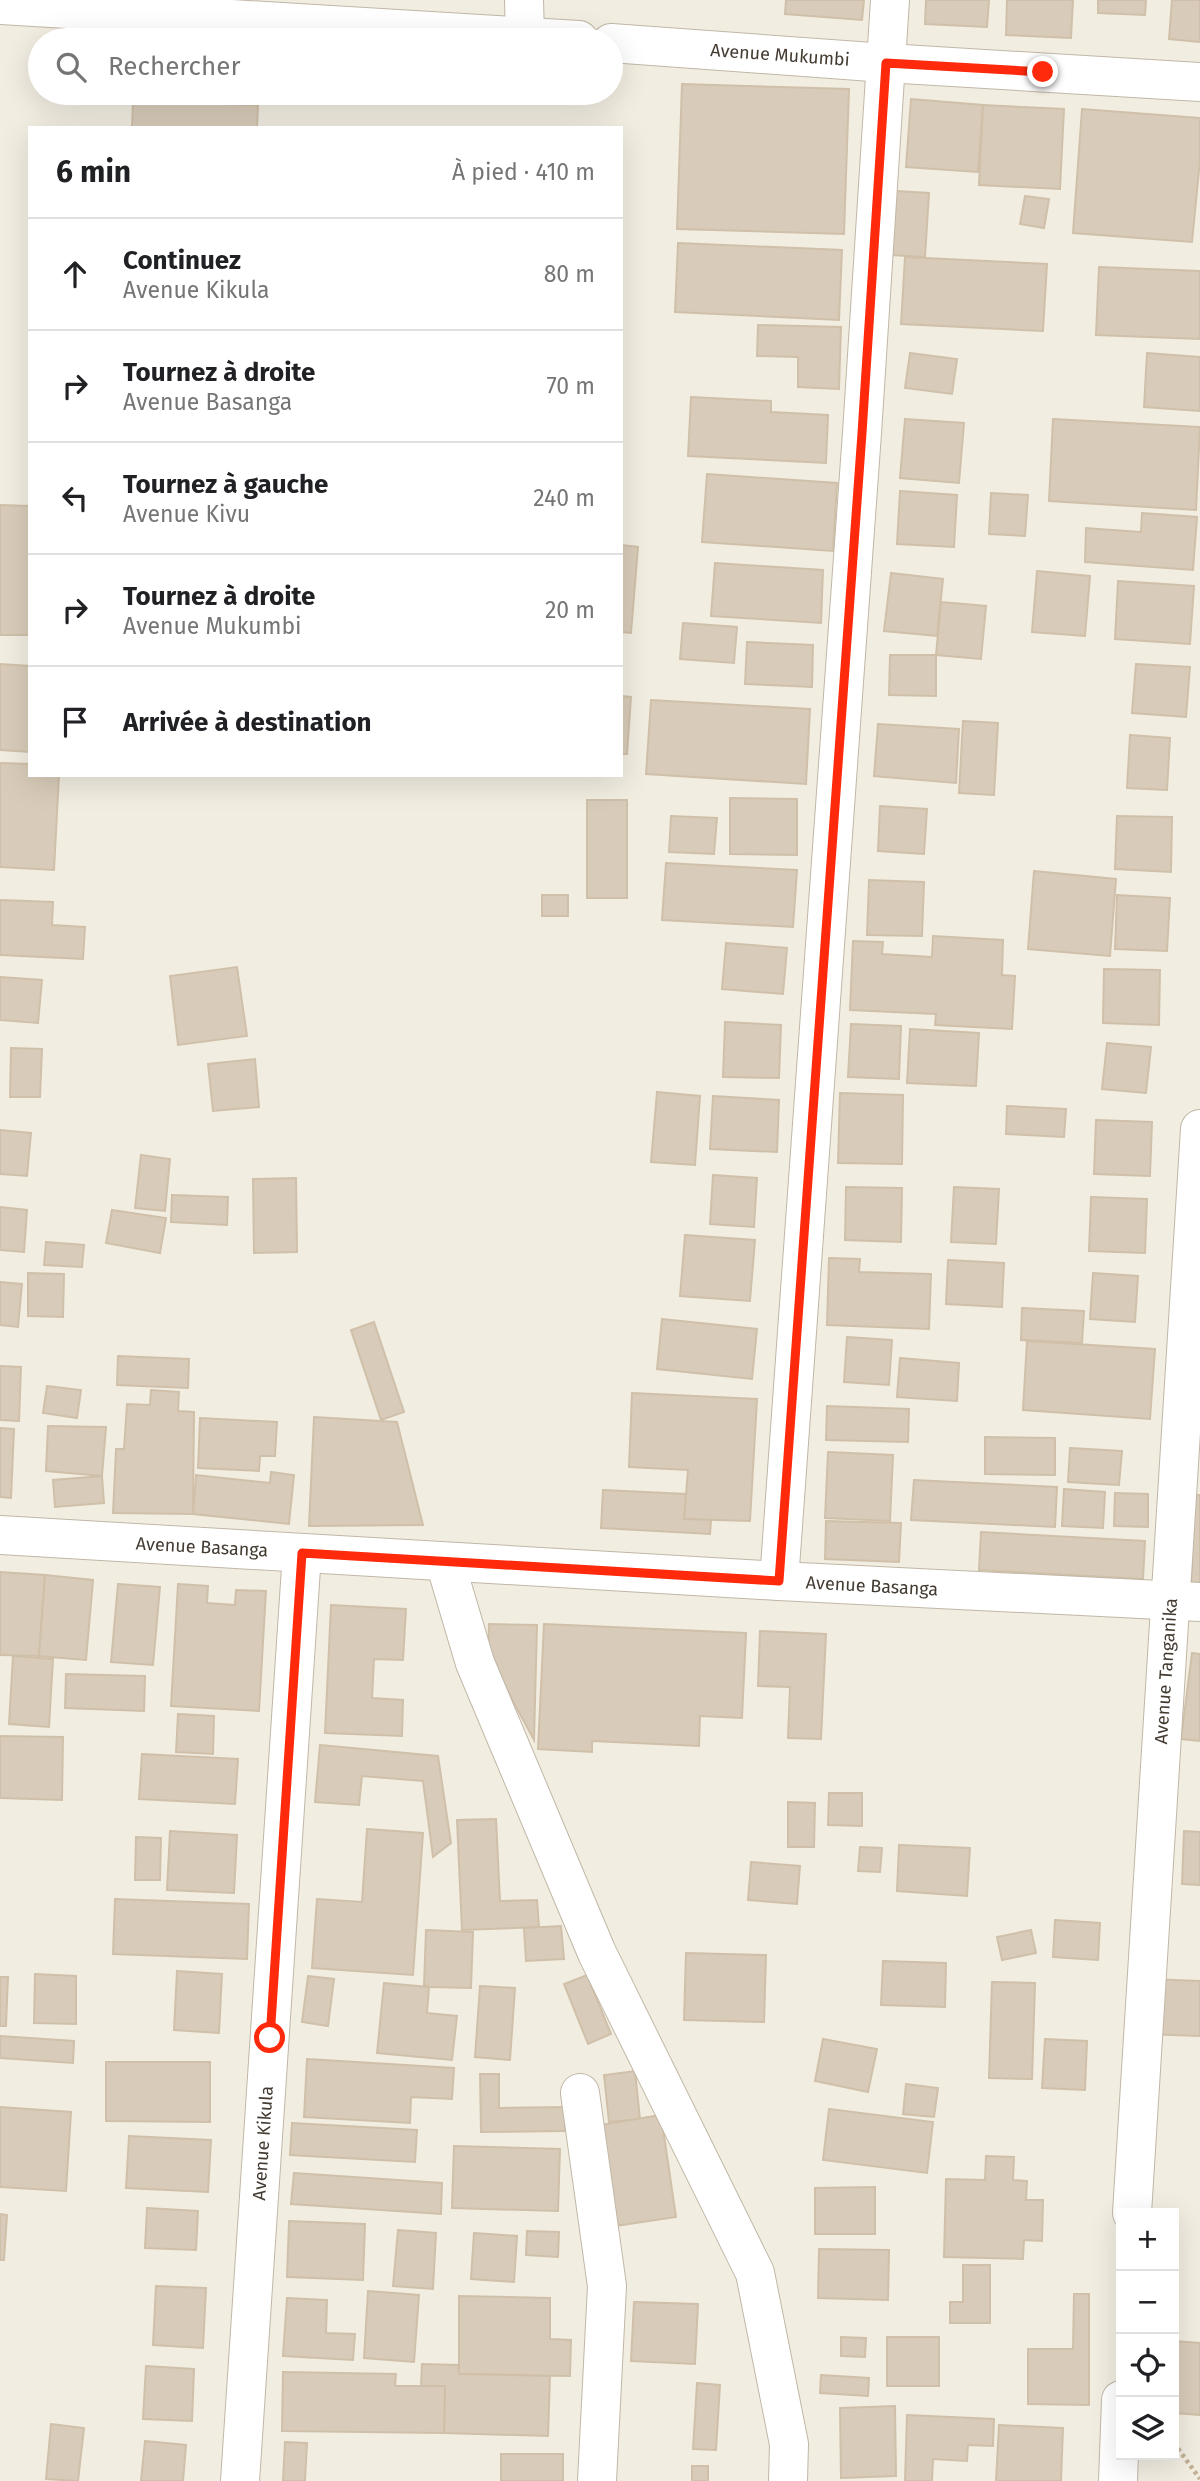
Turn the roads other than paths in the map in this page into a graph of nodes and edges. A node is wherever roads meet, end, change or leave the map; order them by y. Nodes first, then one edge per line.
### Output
1 (891, 0) edge
2 (0, 5) edge
3 (525, 18) edge
4 (550, 28) edge
5 (623, 44) edge
6 (886, 63) junction
7 (1200, 82) edge
8 (1200, 1129) edge
9 (0, 1535) edge
10 (302, 1553) junction
11 (445, 1562) junction
12 (779, 1581) junction
13 (1186, 1602) edge
14 (580, 2093) dead end
15 (1132, 2208) edge
16 (1119, 2460) edge
17 (240, 2481) edge
18 (597, 2481) edge
19 (788, 2481) edge
20 (1118, 2481) edge

1 - 6 street
2 - 3 street
3 - 4 street
5 - 6 street, Avenue Mukumbi
6 - 7 street, Avenue Mukumbi
6 - 12 street
8 - 13 street, Avenue Tanganika
9 - 10 street, Avenue Basanga
10 - 11 street, Avenue Basanga
10 - 17 street, Avenue Kikula
11 - 12 street, Avenue Basanga
11 - 19 street
12 - 13 street, Avenue Basanga
13 - 15 street, Avenue Tanganika
14 - 18 street
16 - 20 street

